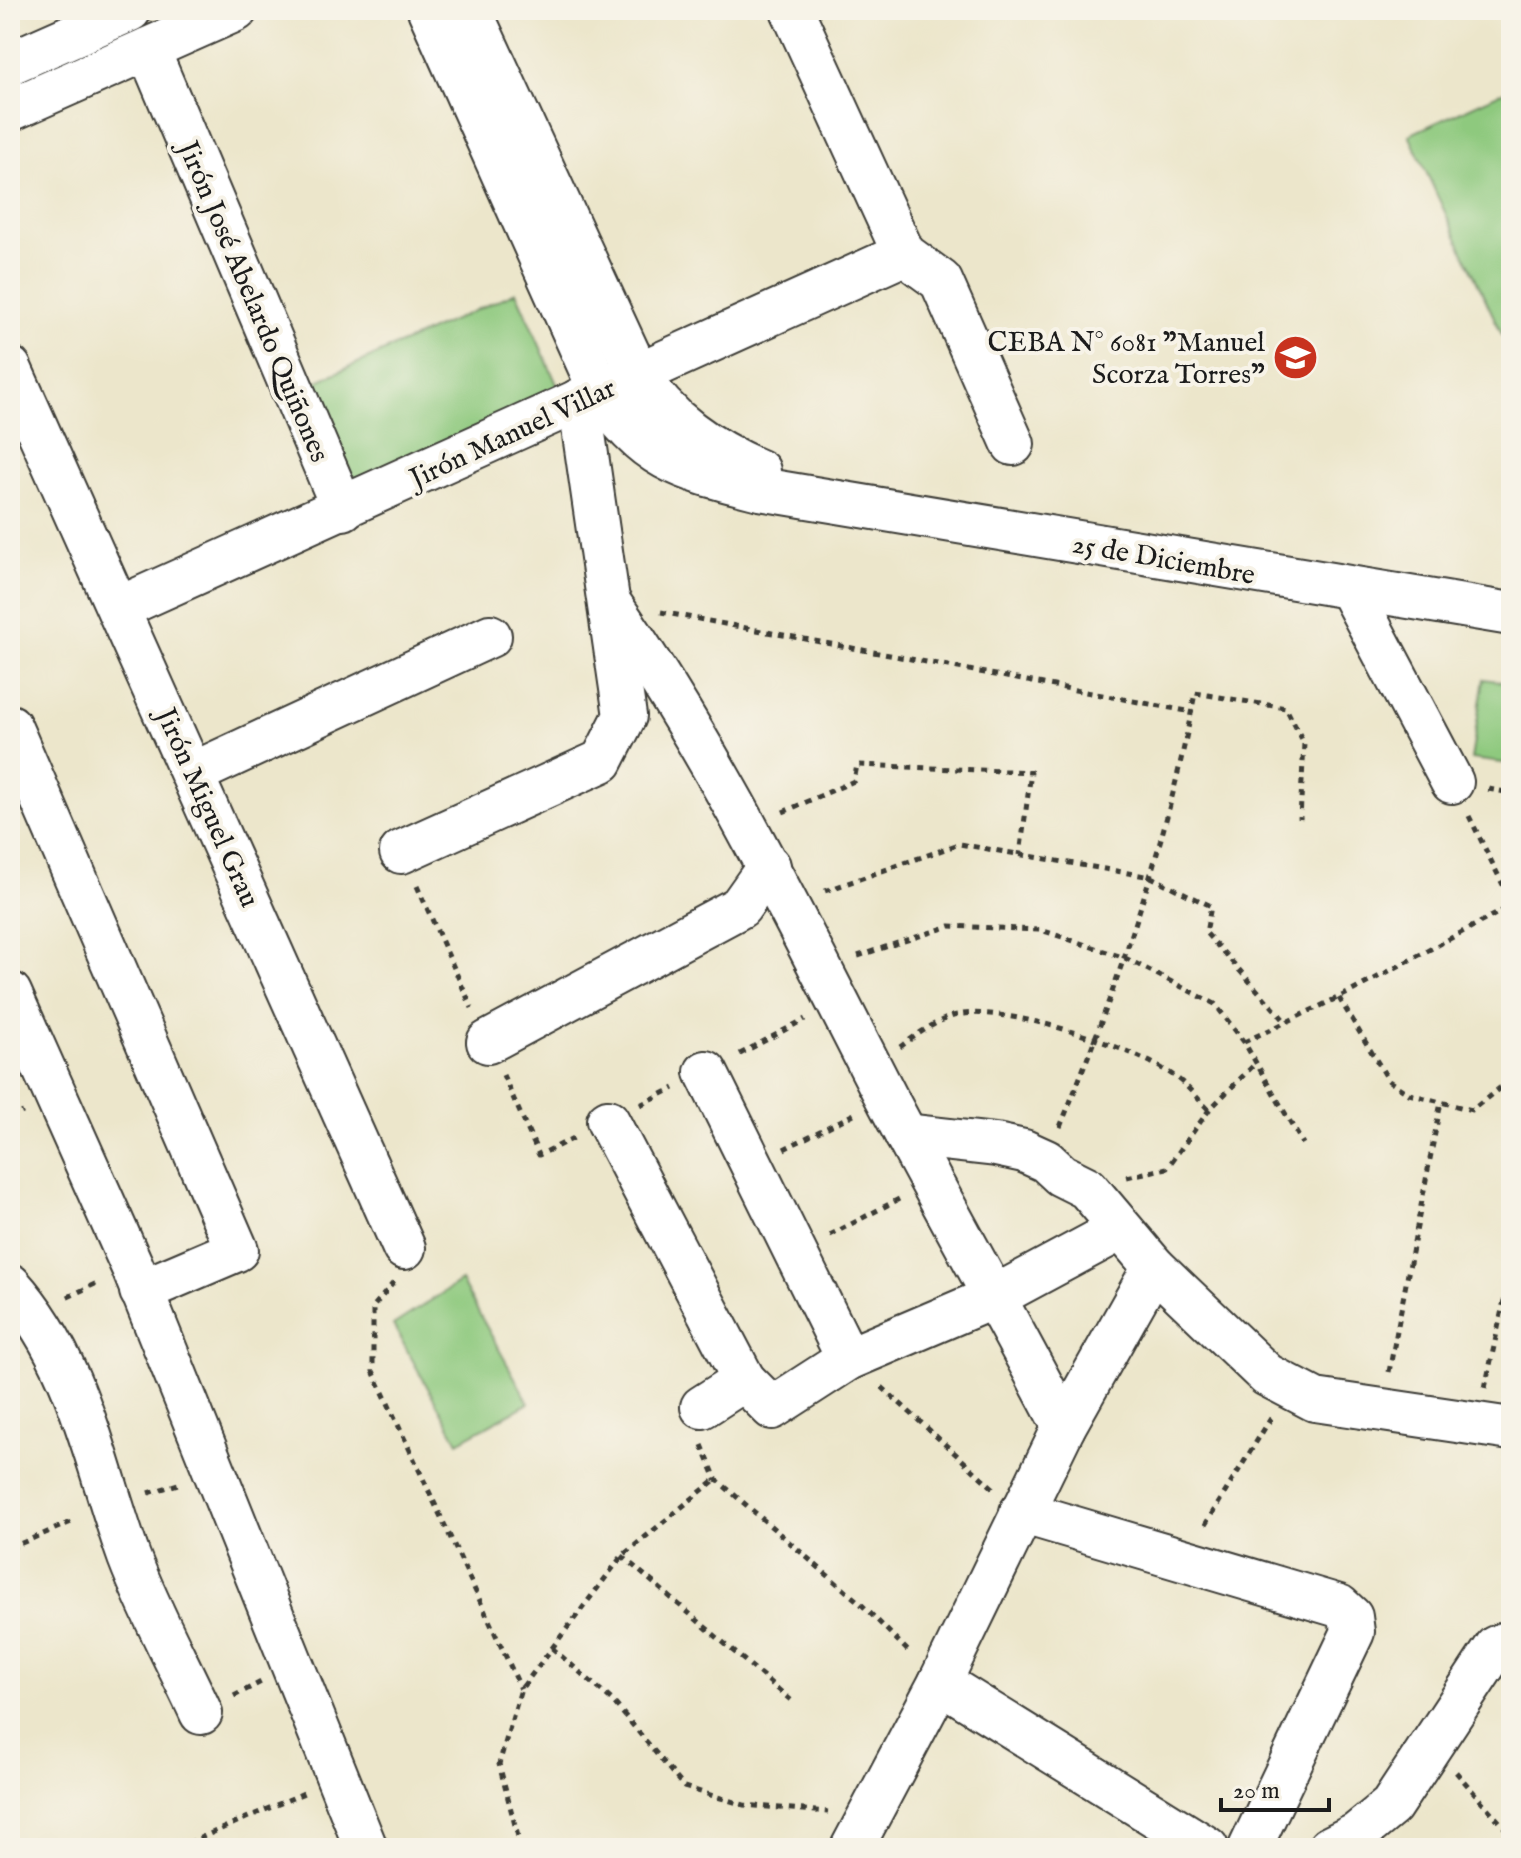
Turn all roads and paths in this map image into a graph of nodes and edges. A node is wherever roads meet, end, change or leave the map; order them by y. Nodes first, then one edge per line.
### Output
1 (130, 10) edge
2 (236, 10) edge
3 (429, 10) edge
4 (470, 10) edge
5 (792, 10) edge
6 (148, 49) junction
7 (10, 63) edge
8 (10, 110) edge
9 (904, 254) junction
10 (10, 368) edge
11 (638, 374) junction
12 (590, 396) junction
13 (1013, 444) dead end
14 (818, 498) junction
15 (343, 509) junction
16 (1350, 589) junction
17 (609, 602) junction
18 (119, 608) junction
19 (1511, 614) edge
20 (490, 636) dead end
21 (1192, 712) junction
22 (10, 726) edge
23 (194, 773) junction
24 (1452, 782) joint
25 (1300, 819) dead end
26 (748, 827) junction
27 (401, 852) joint
28 (1020, 855) junction
29 (769, 866) junction
30 (1151, 877) junction
31 (1511, 904) edge
32 (790, 906) junction
33 (1125, 958) junction
34 (821, 969) junction
35 (10, 993) edge
36 (1339, 998) junction
37 (1286, 1022) junction
38 (1096, 1039) junction
39 (488, 1042) junction
40 (1244, 1042) junction
41 (1256, 1063) junction
42 (706, 1072) dead end
43 (1511, 1079) edge
44 (879, 1083) junction
45 (1441, 1102) junction
46 (1209, 1110) junction
47 (608, 1121) dead end
48 (906, 1135) junction
49 (1303, 1144) dead end
50 (539, 1155) dead end
51 (1046, 1161) junction
52 (752, 1165) junction
53 (932, 1182) junction
54 (1087, 1188) junction
55 (1119, 1230) junction
56 (404, 1248) joint
57 (795, 1253) junction
58 (1154, 1267) junction
59 (1511, 1268) edge
60 (10, 1285) edge
61 (141, 1291) junction
62 (996, 1296) junction
63 (848, 1359) junction
64 (744, 1380) junction
65 (1291, 1387) junction
66 (702, 1407) joint
67 (1382, 1410) junction
68 (1494, 1425) edge
69 (1064, 1427) junction
70 (716, 1479) junction
71 (1021, 1512) junction
72 (622, 1556) junction
73 (1183, 1560) junction
74 (1511, 1641) edge
75 (552, 1648) junction
76 (294, 1666) junction
77 (940, 1682) junction
78 (521, 1689) junction
79 (793, 1702) dead end
80 (201, 1713) joint
81 (1432, 1744) junction
82 (337, 1778) junction
83 (1511, 1835) edge
84 (856, 1839) edge
85 (177, 1848) edge
86 (366, 1848) edge
87 (521, 1848) edge
88 (1207, 1848) edge
89 (1250, 1848) edge
90 (1329, 1848) edge

1 - 7 street
2 - 6 street
3 - 12 street
4 - 11 street
5 - 9 street
6 - 8 street
6 - 15 street, Jirón José Abelardo Quiñones
9 - 11 street, Jirón Manuel Villar
9 - 13 street
10 - 18 street, Jirón Miguel Grau
11 - 12 street, Jirón Manuel Villar
11 - 14 street
12 - 14 street
12 - 15 street, Jirón Manuel Villar
12 - 17 street
14 - 16 street, 25 de Diciembre
15 - 18 street, Jirón Manuel Villar
16 - 19 street, 25 de Diciembre
16 - 24 street
17 - 21 path
17 - 26 street
17 - 27 street
18 - 23 street, Jirón Miguel Grau
20 - 23 street
21 - 25 path
21 - 30 path
22 - 61 street
23 - 56 street, Jirón Miguel Grau
24 - 31 path
26 - 28 path
26 - 29 street
27 - 39 path
28 - 30 path
28 - 32 path
29 - 32 street
29 - 39 street
30 - 33 path
30 - 37 path
31 - 36 path
32 - 34 street
33 - 34 path
33 - 38 path
33 - 40 path
34 - 44 street
35 - 61 street
36 - 37 path
36 - 45 path
37 - 40 path
38 - 44 path
38 - 46 path
38 - 51 path
39 - 50 path
40 - 41 path
41 - 46 path
41 - 49 path
42 - 52 street
43 - 45 path
44 - 48 street
44 - 52 path
45 - 67 path
46 - 54 path
47 - 64 street
48 - 51 street
48 - 53 street
51 - 54 street
52 - 57 street
53 - 57 path
53 - 62 street
54 - 55 street
55 - 58 street
55 - 62 street
56 - 78 path
57 - 63 street
58 - 65 street
58 - 69 street
59 - 68 path
60 - 80 street
61 - 76 street
62 - 63 street
62 - 69 street
63 - 64 street
63 - 71 path
64 - 66 street
65 - 67 street
65 - 73 path
66 - 70 path
67 - 68 street
69 - 71 street
70 - 72 path
70 - 77 path
71 - 73 street
71 - 77 street
72 - 75 path
72 - 79 path
73 - 89 street
74 - 81 street
75 - 78 path
75 - 84 path
76 - 80 path
76 - 82 street
77 - 84 street
77 - 88 street
78 - 87 path
81 - 83 path
81 - 90 street
82 - 85 path
82 - 86 street

